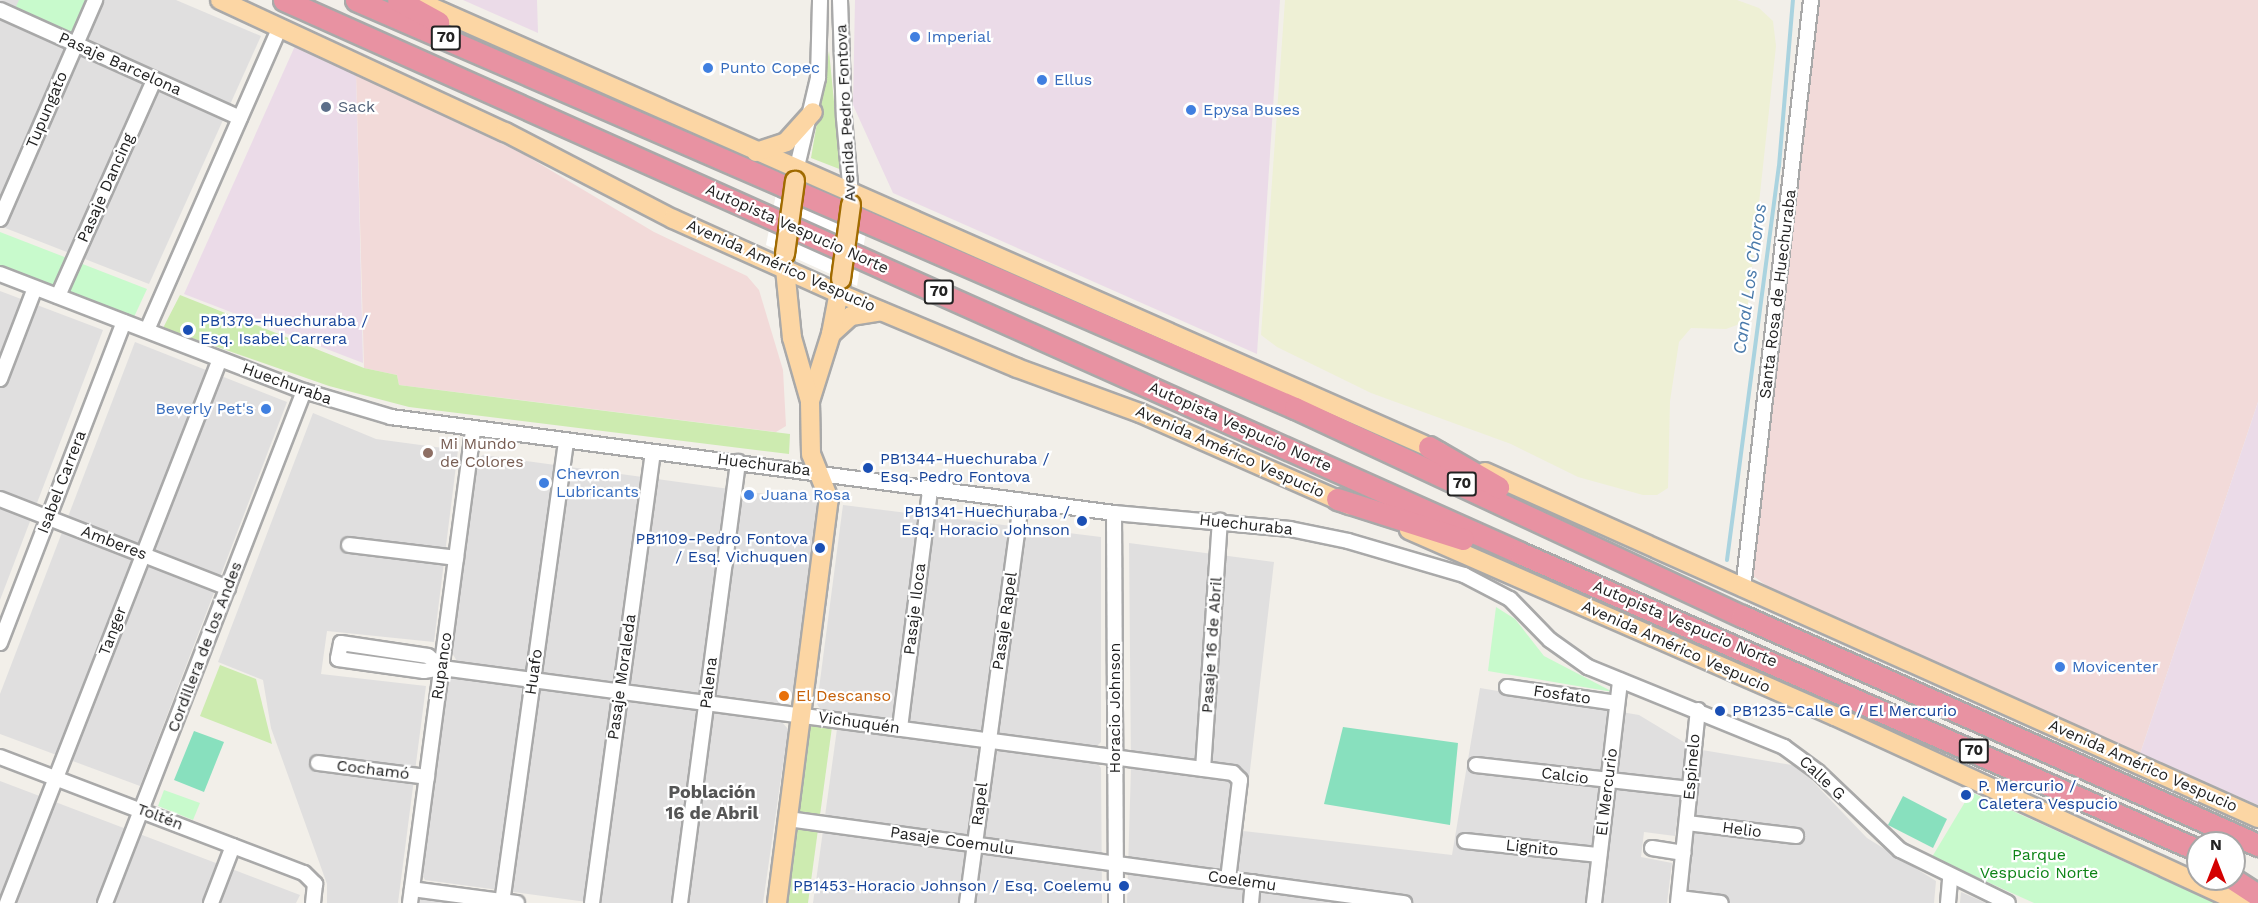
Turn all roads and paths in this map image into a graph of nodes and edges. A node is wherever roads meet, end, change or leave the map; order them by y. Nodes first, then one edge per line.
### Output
1 (95, 0) edge
2 (220, 0) edge
3 (284, 0) edge
4 (356, 0) edge
5 (398, 0) edge
6 (415, 0) edge
7 (820, 0) edge
8 (840, 0) edge
9 (1811, 0) edge
10 (0, 10) edge
11 (280, 27) junction
12 (76, 44) junction
13 (536, 77) junction
14 (154, 80) junction
15 (813, 112) junction
16 (240, 118) junction
17 (756, 152) junction
18 (796, 176) junction
19 (851, 200) junction
20 (0, 219) edge
21 (784, 260) junction
22 (0, 274) edge
23 (840, 286) junction
24 (35, 288) junction
25 (58, 296) junction
26 (881, 311) junction
27 (124, 322) junction
28 (147, 330) junction
29 (831, 334) junction
30 (220, 359) junction
31 (0, 379) edge
32 (304, 391) junction
33 (810, 401) junction
34 (473, 430) junction
35 (566, 441) junction
36 (1429, 447) junction
37 (652, 452) junction
38 (738, 462) junction
39 (819, 472) junction
40 (930, 489) junction
41 (0, 499) edge
42 (1337, 499) junction
43 (1021, 501) junction
44 (1114, 513) junction
45 (48, 518) junction
46 (1220, 521) junction
47 (349, 545) dead end
48 (1520, 553) junction
49 (143, 555) junction
50 (456, 558) junction
51 (1628, 564) junction
52 (228, 588) junction
53 (1743, 589) junction
54 (0, 643) edge
55 (442, 668) junction
56 (533, 680) junction
57 (1620, 681) junction
58 (1508, 687) dead end
59 (620, 691) junction
60 (706, 703) junction
61 (1617, 703) junction
62 (1698, 710) junction
63 (801, 716) junction
64 (900, 728) junction
65 (988, 740) junction
66 (0, 757) edge
67 (1116, 757) junction
68 (318, 763) dead end
69 (1476, 765) dead end
70 (1203, 769) junction
71 (427, 777) junction
72 (56, 778) junction
73 (1608, 782) junction
74 (1690, 789) junction
75 (141, 810) junction
76 (2258, 818) edge
77 (788, 819) junction
78 (1687, 823) junction
79 (2154, 830) junction
80 (1796, 836) dead end
81 (1465, 841) dead end
82 (975, 844) junction
83 (2186, 845) edge
84 (2258, 845) edge
85 (233, 846) junction
86 (1652, 848) dead end
87 (2186, 850) edge
88 (1684, 853) junction
89 (1599, 855) junction
90 (1116, 863) junction
91 (1950, 878) junction
92 (1228, 879) junction
93 (1253, 882) junction
94 (411, 896) edge
95 (1678, 900) edge
96 (502, 902) edge
97 (7, 903) edge
98 (105, 903) edge
99 (212, 903) edge
100 (313, 903) edge
101 (517, 903) edge
102 (592, 903) edge
103 (680, 903) edge
104 (777, 903) edge
105 (967, 903) edge
106 (1116, 903) edge
107 (1251, 903) edge
108 (1404, 903) edge
109 (1594, 903) edge
110 (1720, 903) edge
111 (1948, 903) edge
112 (2008, 903) edge
113 (2242, 903) edge

1 - 12 street, Tupungato
2 - 11 main road, Avenida Américo Vespucio
3 - 48 highway, Autopista Vespucio Norte / 70
4 - 13 highway, Autopista Vespucio Norte / 70
5 - 13 highway
6 - 17 main road, Avenida Américo Vespucio
7 - 15 street, Avenida Pedro Fontova
8 - 19 street, Avenida Pedro Fontova
9 - 53 street, Santa Rosa de Huechuraba
10 - 12 street, Pasaje Barcelona
11 - 16 street
11 - 21 main road, Avenida Américo Vespucio
12 - 14 street, Pasaje Barcelona
12 - 20 street, Tupungato
13 - 51 highway, Autopista Vespucio Norte / 70
14 - 16 street, Pasaje Barcelona
14 - 25 street, Pasaje Dancing
15 - 17 main road
15 - 18 street, Avenida Pedro Fontova
16 - 28 street
17 - 18 main road, Avenida Américo Vespucio
18 - 19 main road, Avenida Américo Vespucio
18 - 21 main road, Avenida Pedro Fontova, bridge
19 - 23 main road, Avenida Pedro Fontova, bridge
19 - 36 main road, Avenida Américo Vespucio
21 - 23 main road, Avenida Américo Vespucio
21 - 33 main road, Avenida Pedro Fontova
22 - 24 street, Huechuraba
23 - 26 main road, Avenida Américo Vespucio
23 - 29 main road, Avenida Pedro Fontova
24 - 25 street, Huechuraba
24 - 31 street
25 - 27 street, Huechuraba
26 - 29 main road
26 - 42 main road, Avenida Américo Vespucio
27 - 28 street, Huechuraba
27 - 45 street, Isabel Carrera
28 - 30 street, Huechuraba
29 - 33 main road, Avenida Pedro Fontova
30 - 32 street, Huechuraba
30 - 49 street, Tanger
32 - 34 street, Huechuraba
32 - 52 street, Cordillera de los Andes
33 - 39 main road, Avenida Pedro Fontova
34 - 35 street, Huechuraba
34 - 50 street, Rupanco
35 - 37 street, Huechuraba
35 - 56 street, Huafo
36 - 51 highway
36 - 53 main road, Avenida Américo Vespucio
37 - 38 street, Huechuraba
37 - 59 street, Pasaje Moraleda
38 - 39 street, Huechuraba
38 - 60 street, Palena
39 - 40 street, Huechuraba
39 - 63 main road, Avenida Pedro Fontova
40 - 43 street, Huechuraba
40 - 64 street, Pasaje Iloca
41 - 45 street, Amberes
42 - 48 highway
42 - 113 main road, Avenida Américo Vespucio
43 - 44 street, Huechuraba
43 - 65 street, Pasaje Rapel
44 - 46 street, Huechuraba
44 - 67 street, Horacio Johnson
45 - 49 street, Amberes
45 - 54 street, Isabel Carrera
46 - 57 street, Huechuraba
46 - 70 street, Pasaje 16 de Abril
47 - 50 street
48 - 79 highway, Autopista Vespucio Norte / 70
49 - 52 street, Amberes
49 - 72 street, Tanger
50 - 55 street, Rupanco
51 - 84 highway, Autopista Vespucio Norte / 70
52 - 75 street, Cordillera de los Andes
53 - 76 main road, Avenida Américo Vespucio
55 - 55 street, Vichuquén
55 - 56 street, Vichuquén
55 - 71 street, Rupanco
56 - 59 street, Vichuquén
56 - 96 street, Huafo
57 - 61 street, El Mercurio
57 - 62 street, Calle G
58 - 61 street, Fosfato
59 - 60 street, Vichuquén
59 - 102 street, Pasaje Moraleda
60 - 63 street, Vichuquén
60 - 103 street, Palena
61 - 73 street, El Mercurio
62 - 74 street, Espinelo
62 - 91 street, Calle G
63 - 64 street, Vichuquén
63 - 77 main road, Avenida Pedro Fontova
64 - 65 street, Vichuquén
65 - 67 street, Vichuquén
65 - 82 street, Rapel
66 - 72 street, Toltén
67 - 70 street, Vichuquén
67 - 90 street, Horacio Johnson
68 - 71 street, Cochamó
69 - 73 street, Calcio
70 - 92 street, Vichuquén
71 - 94 street, Rupanco
72 - 75 street, Toltén
72 - 97 street, Tanger
73 - 74 street, Calcio
73 - 89 street, El Mercurio
74 - 78 street, Espinelo
75 - 85 street, Toltén
75 - 98 street, Cordillera de los Andes
77 - 82 street, Pasaje Coemulu
77 - 104 main road, Avenida Pedro Fontova
78 - 80 street, Helio
78 - 88 street
79 - 83 highway, Autopista Vespucio Norte / 70
79 - 87 highway
81 - 89 street, Lignito
82 - 90 street, Pasaje Coemulu
82 - 105 street, Rapel
85 - 99 street
85 - 100 street, Toltén
86 - 88 street
88 - 95 street
89 - 109 street, El Mercurio
90 - 92 street, Coelemu
90 - 106 street, Horacio Johnson
91 - 111 street
91 - 112 street, Calle G
92 - 93 street, Coelemu
93 - 107 street
93 - 108 street, Coelemu
94 - 96 street
95 - 110 street
96 - 101 street

